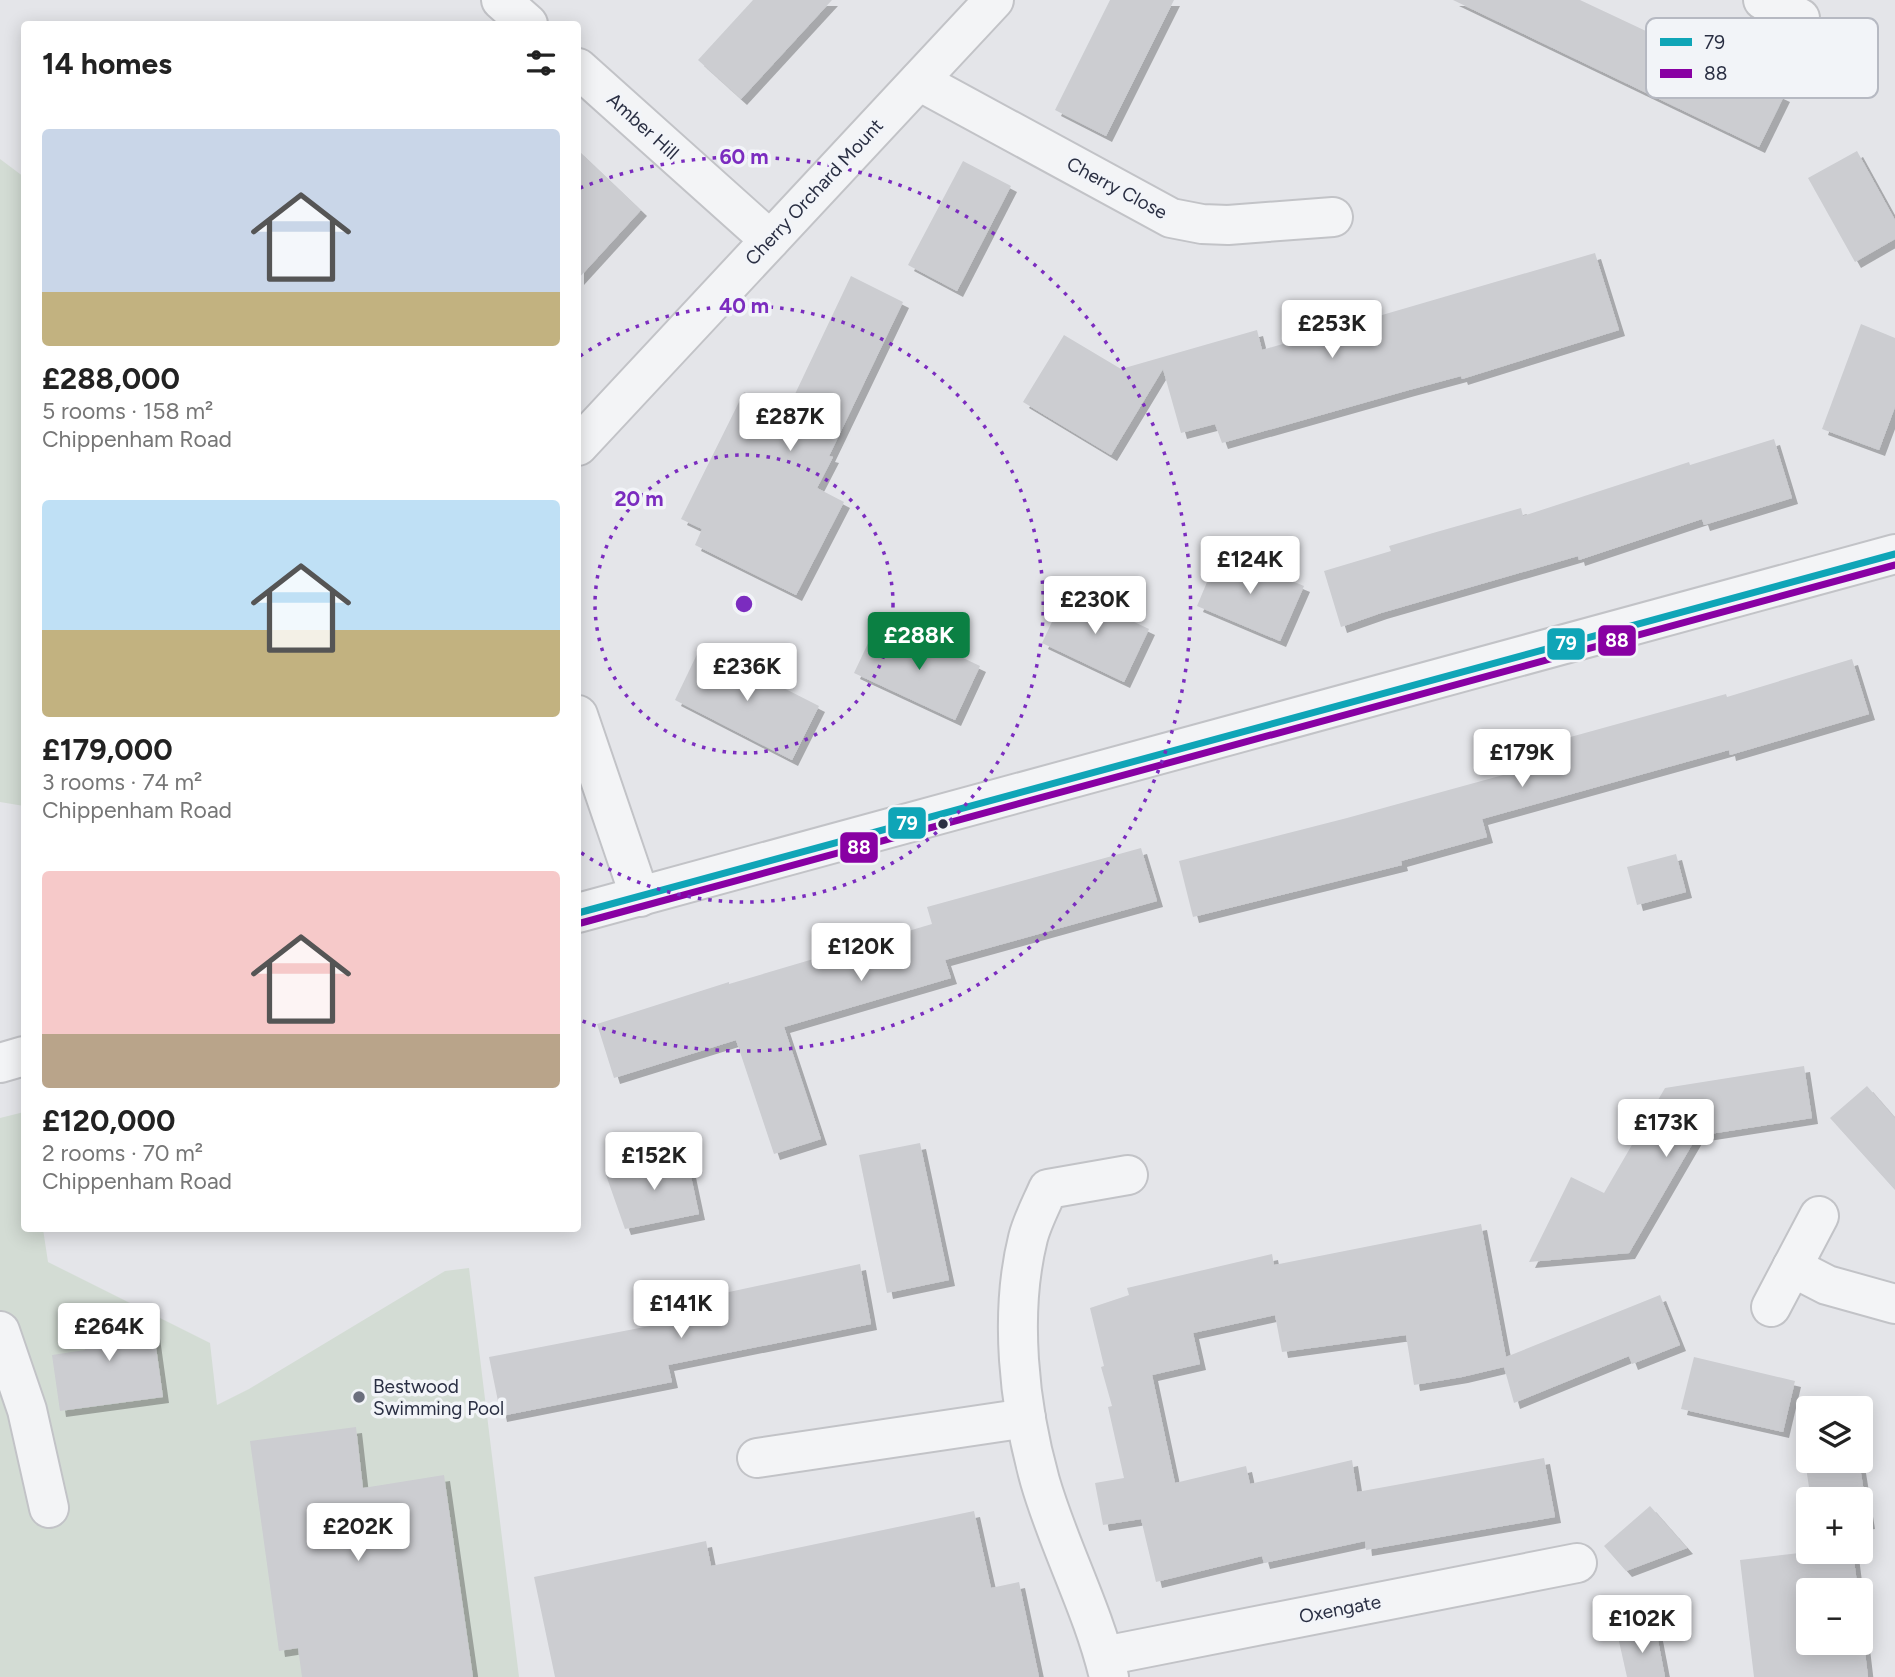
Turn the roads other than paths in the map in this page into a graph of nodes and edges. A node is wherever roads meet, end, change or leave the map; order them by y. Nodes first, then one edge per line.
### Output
1 (501, 0) edge
2 (994, 0) edge
3 (1763, 0) edge
4 (1800, 18) dead end
5 (525, 21) edge
6 (581, 71) edge
7 (919, 81) junction
8 (1333, 217) dead end
9 (771, 240) junction
10 (581, 443) edge
11 (1895, 554) edge
12 (581, 724) edge
13 (640, 897) junction
14 (581, 913) edge
15 (21, 1057) edge
16 (0, 1063) edge
17 (1128, 1175) dead end
18 (1819, 1216) dead end
19 (1792, 1267) junction
20 (1895, 1304) edge
21 (1771, 1307) dead end
22 (0, 1331) edge
23 (1026, 1418) junction
24 (757, 1458) dead end
25 (49, 1508) dead end
26 (1577, 1563) dead end
27 (1106, 1666) edge

1 - 5 street
2 - 7 street, Cherry Orchard Mount
3 - 4 street
6 - 9 street, Amber Hill
7 - 8 street, Cherry Close
7 - 9 street, Cherry Orchard Mount
9 - 10 street, Cherry Orchard Mount
11 - 13 street
12 - 13 street
13 - 14 street
15 - 16 street
17 - 23 street, Oxengate
18 - 19 street
19 - 20 street
19 - 21 street
22 - 25 street
23 - 24 street
23 - 27 street, Oxengate
26 - 27 street, Oxengate

